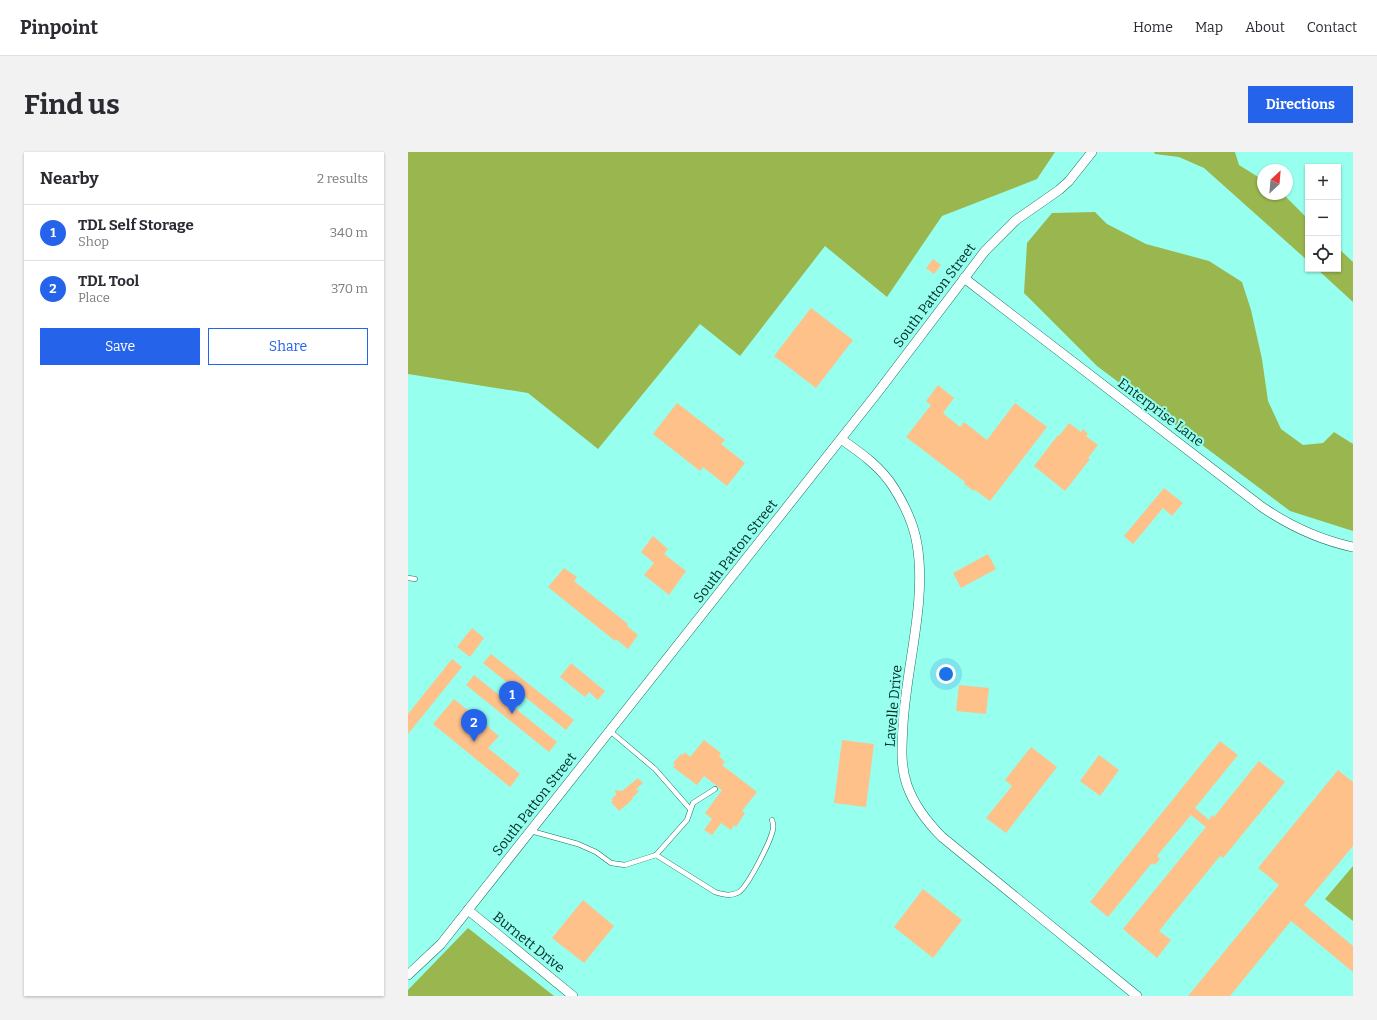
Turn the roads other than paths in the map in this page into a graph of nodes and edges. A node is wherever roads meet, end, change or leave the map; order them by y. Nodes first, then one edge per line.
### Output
1 (1092, 152) edge
2 (964, 278) junction
3 (841, 438) junction
4 (1353, 547) edge
5 (408, 578) edge
6 (416, 579) dead end
7 (610, 731) junction
8 (714, 789) dead end
9 (690, 809) junction
10 (772, 820) dead end
11 (531, 831) junction
12 (656, 855) junction
13 (468, 910) junction
14 (408, 975) edge
15 (573, 996) edge
16 (1137, 996) edge

1 - 2 street, South Patton Street
2 - 3 street, South Patton Street
2 - 4 street, Enterprise Lane
3 - 7 street, South Patton Street
3 - 16 street, Lavelle Drive
5 - 6 lane
7 - 9 lane
7 - 11 street, South Patton Street
8 - 9 lane
9 - 12 lane
10 - 12 lane
11 - 12 lane
11 - 13 street, South Patton Street
13 - 14 street, South Patton Street
13 - 15 street, Burnett Drive

